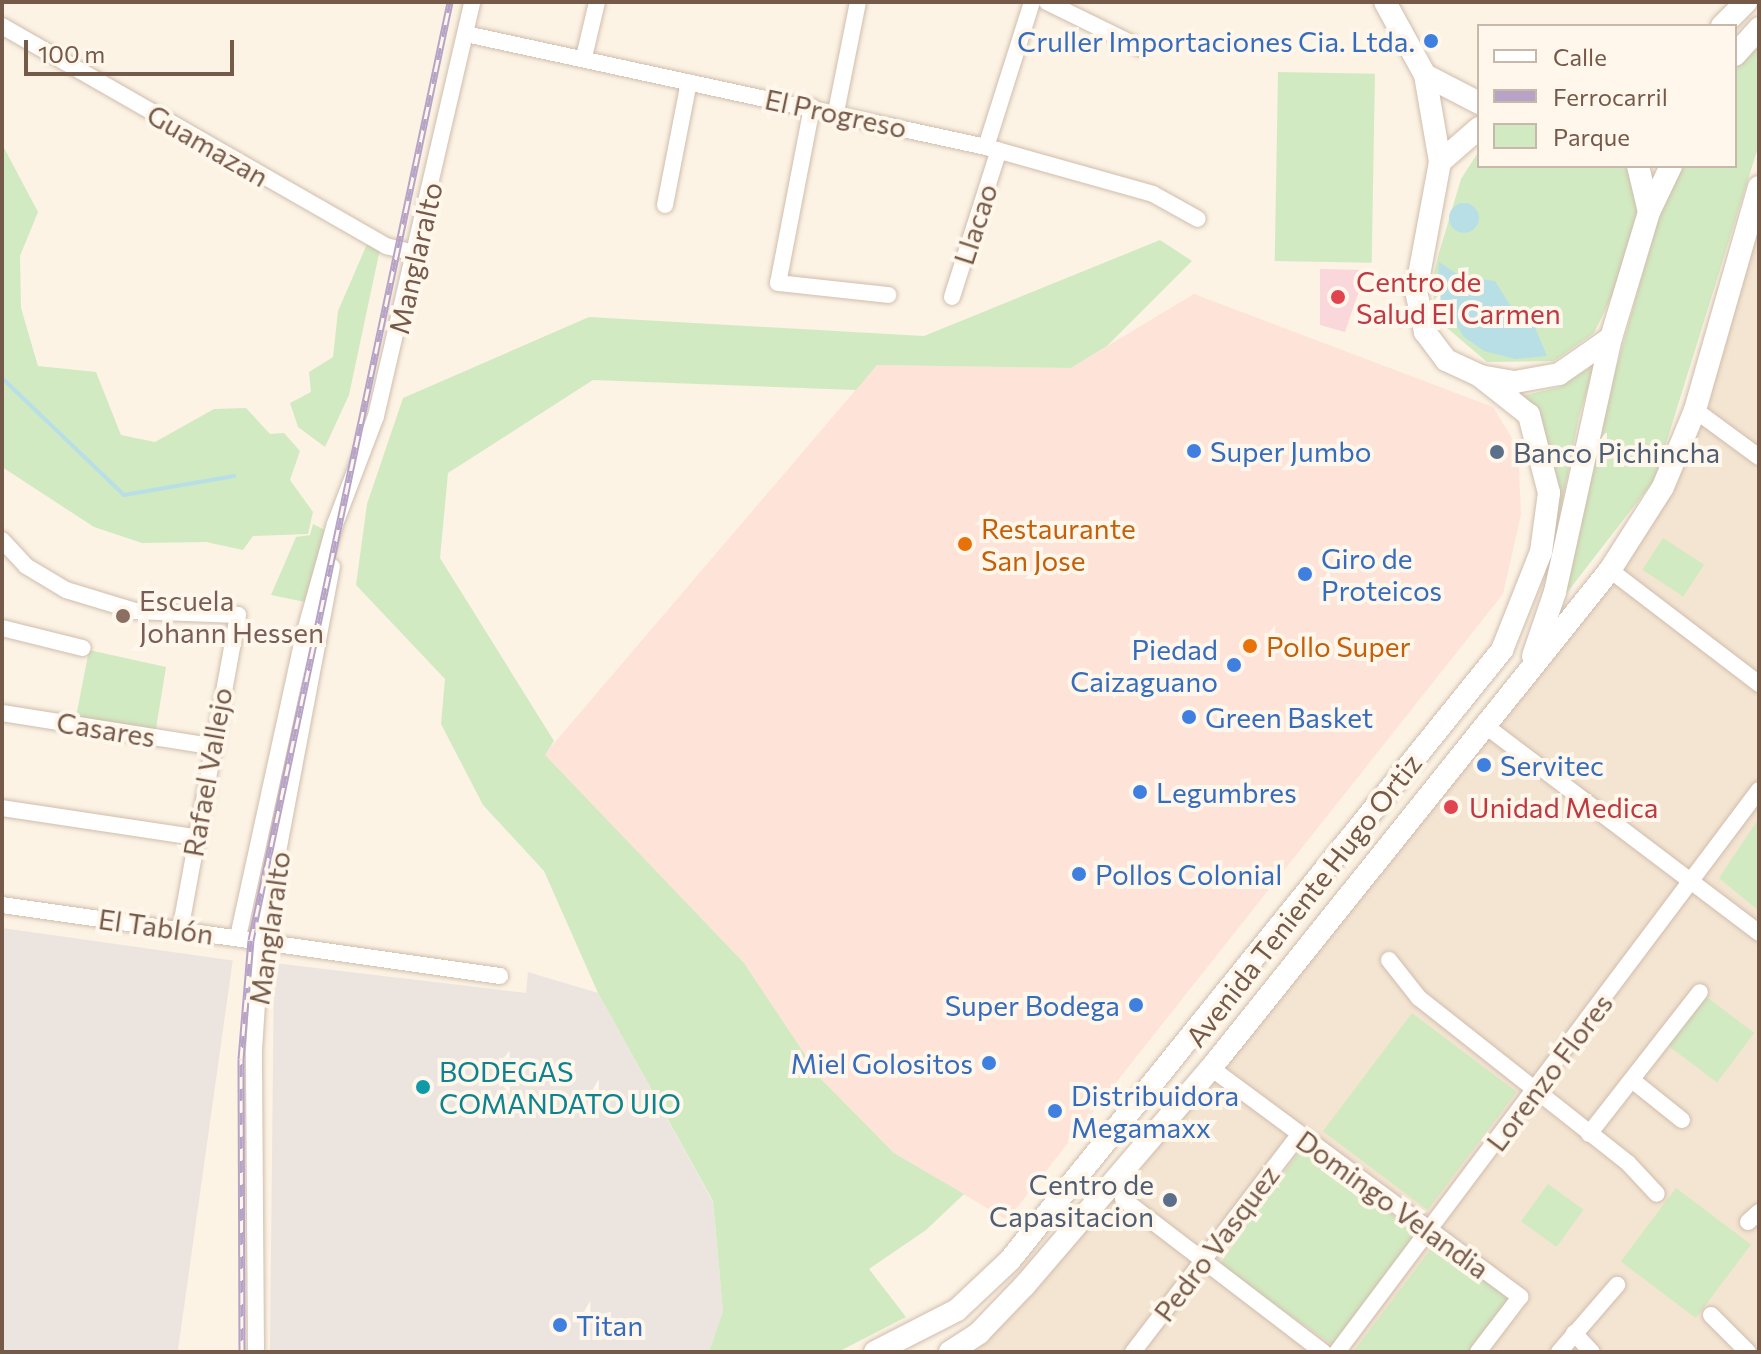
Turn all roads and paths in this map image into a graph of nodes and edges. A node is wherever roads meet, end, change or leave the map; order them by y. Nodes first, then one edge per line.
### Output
1 (472, 2) edge
2 (597, 2) edge
3 (858, 2) edge
4 (1032, 2) edge
5 (1047, 2) edge
6 (1385, 2) edge
7 (1746, 2) edge
8 (1724, 24) edge
9 (2, 26) edge
10 (1759, 28) edge
11 (466, 34) junction
12 (1141, 48) dead end
13 (1737, 53) edge
14 (584, 57) junction
15 (1425, 75) junction
16 (689, 82) junction
17 (1477, 102) edge
18 (812, 107) junction
19 (836, 112) junction
20 (1477, 130) edge
21 (992, 148) junction
22 (1440, 162) junction
23 (1638, 168) edge
24 (1670, 168) edge
25 (1759, 187) edge
26 (665, 205) dead end
27 (1649, 212) junction
28 (1198, 219) dead end
29 (417, 254) junction
30 (888, 295) dead end
31 (952, 297) dead end
32 (1611, 338) junction
33 (1480, 376) junction
34 (1695, 410) junction
35 (1759, 457) edge
36 (343, 511) junction
37 (2, 540) edge
38 (1610, 570) junction
39 (2, 628) edge
40 (83, 648) dead end
41 (1525, 676) junction
42 (1759, 684) edge
43 (2, 713) edge
44 (1487, 727) junction
45 (210, 746) junction
46 (1759, 790) edge
47 (2, 808) edge
48 (194, 837) junction
49 (1693, 882) junction
50 (2, 905) edge
51 (180, 930) junction
52 (1759, 933) edge
53 (238, 937) junction
54 (261, 942) junction
55 (1389, 960) dead end
56 (500, 976) dead end
57 (1700, 992) dead end
58 (1211, 1068) junction
59 (1632, 1080) junction
60 (1534, 1092) junction
61 (1682, 1120) dead end
62 (1589, 1134) junction
63 (1299, 1135) junction
64 (1657, 1194) dead end
65 (1123, 1199) dead end
66 (1429, 1231) junction
67 (1203, 1261) junction
68 (1617, 1285) dead end
69 (1711, 1315) dead end
70 (1574, 1333) junction
71 (256, 1352) edge
72 (875, 1352) edge
73 (950, 1352) edge
74 (1133, 1352) edge
75 (1323, 1352) edge
76 (1337, 1352) edge
77 (1478, 1352) edge
78 (1559, 1352) edge
79 (1592, 1352) edge
80 (1748, 1352) edge

1 - 11 street, Manglaralto
2 - 14 street
3 - 19 street
4 - 21 street, Llacao
5 - 12 street
6 - 15 main road
7 - 8 main road
9 - 29 street, Guamazan
10 - 13 main road
11 - 14 street, El Progreso
11 - 29 street, Manglaralto
14 - 16 street, El Progreso
15 - 17 main road
15 - 22 main road
16 - 18 street, El Progreso
16 - 26 street
18 - 19 street, El Progreso
18 - 30 street
19 - 21 street, El Progreso
20 - 22 main road
21 - 28 street, El Progreso
21 - 31 street, Llacao
22 - 33 main road
23 - 27 main road
24 - 27 main road
25 - 34 main road, Avenida Teniente Hugo Ortiz
27 - 32 main road, Avenida Teniente Hugo Ortiz
29 - 36 street, Manglaralto
32 - 33 main road
32 - 41 main road, Avenida Teniente Hugo Ortiz
33 - 72 main road, Avenida Teniente Hugo Ortiz
34 - 35 street
34 - 38 main road, Avenida Teniente Hugo Ortiz
36 - 53 street, Manglaralto
36 - 54 street, Manglaralto
37 - 45 street, Rafael Vallejo
38 - 41 main road, Avenida Teniente Hugo Ortiz
38 - 42 street
39 - 40 street
41 - 44 main road, Avenida Teniente Hugo Ortiz
43 - 45 street, Casares
44 - 49 street
44 - 58 main road, Avenida Teniente Hugo Ortiz
45 - 48 street, Rafael Vallejo
46 - 49 street, Lorenzo Flores
47 - 48 street
48 - 51 street, Rafael Vallejo
49 - 52 street
49 - 60 street, Lorenzo Flores
50 - 51 street, El Tablón
51 - 53 street, El Tablón
53 - 54 street, El Tablón
54 - 56 street, El Tablón
54 - 71 street, Manglaralto
55 - 60 street
57 - 59 street
58 - 63 street, Domingo Velandia
58 - 73 main road, Avenida Teniente Hugo Ortiz
59 - 61 street
59 - 62 street
60 - 62 street
60 - 66 street, Lorenzo Flores
62 - 64 street
63 - 66 street, Domingo Velandia
63 - 67 street, Pedro Vasquez
65 - 67 street
66 - 76 street, Lorenzo Flores
66 - 77 street, Domingo Velandia
67 - 74 street, Pedro Vasquez
67 - 75 street
68 - 70 street
69 - 80 street
70 - 78 street
70 - 79 street

